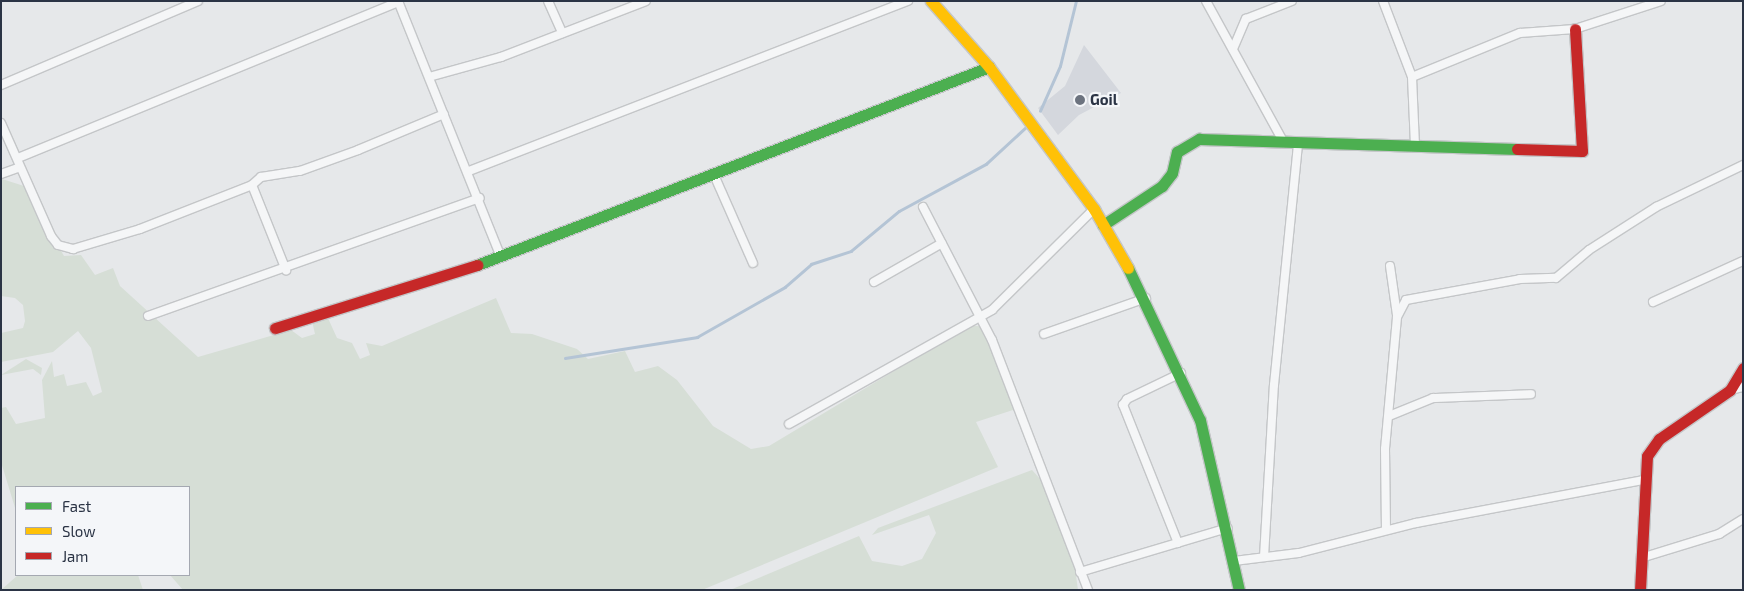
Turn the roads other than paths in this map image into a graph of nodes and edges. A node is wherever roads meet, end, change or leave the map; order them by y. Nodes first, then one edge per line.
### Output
1 (548, 1) edge
2 (646, 1) edge
3 (908, 1) edge
4 (932, 1) edge
5 (1206, 1) edge
6 (1292, 1) edge
7 (1383, 1) edge
8 (1661, 1) edge
9 (192, 2) edge
10 (398, 2) edge
11 (1640, 4) edge
12 (1575, 29) junction
13 (562, 33) junction
14 (1233, 48) junction
15 (989, 66) junction
16 (429, 76) junction
17 (1412, 77) junction
18 (1, 84) edge
19 (444, 114) junction
20 (1, 123) edge
21 (1284, 143) junction
22 (1298, 144) junction
23 (1415, 146) junction
24 (18, 158) junction
25 (1743, 165) edge
26 (20, 167) junction
27 (469, 171) junction
28 (1, 174) edge
29 (715, 177) junction
30 (252, 185) junction
31 (480, 198) junction
32 (923, 207) dead end
33 (1094, 209) junction
34 (1103, 225) junction
35 (942, 243) junction
36 (500, 255) junction
37 (1743, 261) edge
38 (753, 263) dead end
39 (1390, 266) dead end
40 (286, 270) junction
41 (874, 282) dead end
42 (1146, 298) junction
43 (1653, 302) dead end
44 (148, 316) dead end
45 (981, 317) junction
46 (1397, 317) junction
47 (275, 328) dead end
48 (1044, 334) dead end
49 (1743, 368) edge
50 (1181, 372) junction
51 (1743, 387) edge
52 (1730, 390) junction
53 (1531, 394) dead end
54 (1389, 416) junction
55 (789, 424) dead end
56 (1644, 480) junction
57 (1743, 519) edge
58 (1228, 528) junction
59 (1386, 530) junction
60 (1178, 543) junction
61 (1264, 556) junction
62 (1641, 558) junction
63 (1234, 561) junction
64 (1080, 572) junction
65 (1088, 590) edge
66 (1239, 590) edge
67 (1640, 590) edge

1 - 13 street
2 - 13 street
3 - 27 street
4 - 15 street
5 - 14 street
6 - 14 street
7 - 17 street
8 - 11 street
9 - 18 street
10 - 16 street
10 - 24 street
11 - 12 street
12 - 17 street
12 - 23 street
13 - 16 street
14 - 21 street
15 - 29 street
15 - 33 street
16 - 19 street
17 - 23 street
19 - 27 street
19 - 30 street
20 - 24 street
21 - 22 street
21 - 34 street
22 - 23 street
22 - 61 street
24 - 26 street
25 - 46 street
26 - 28 street
26 - 30 street
27 - 31 street
29 - 36 street
29 - 38 street
30 - 40 street
31 - 36 street
31 - 40 street
32 - 35 street
33 - 34 street
33 - 45 street
34 - 42 street
35 - 41 street
35 - 45 street
36 - 47 street
37 - 43 street
39 - 46 street
40 - 44 street
42 - 48 street
42 - 50 street
45 - 55 street
45 - 64 street
46 - 54 street
49 - 52 street
50 - 58 street
50 - 60 street
51 - 52 street
52 - 56 street
53 - 54 street
54 - 59 street
56 - 59 street
56 - 62 street
57 - 62 street
58 - 60 street
58 - 63 street
59 - 61 street
60 - 64 street
61 - 63 street
62 - 67 street
63 - 66 street
64 - 65 street

